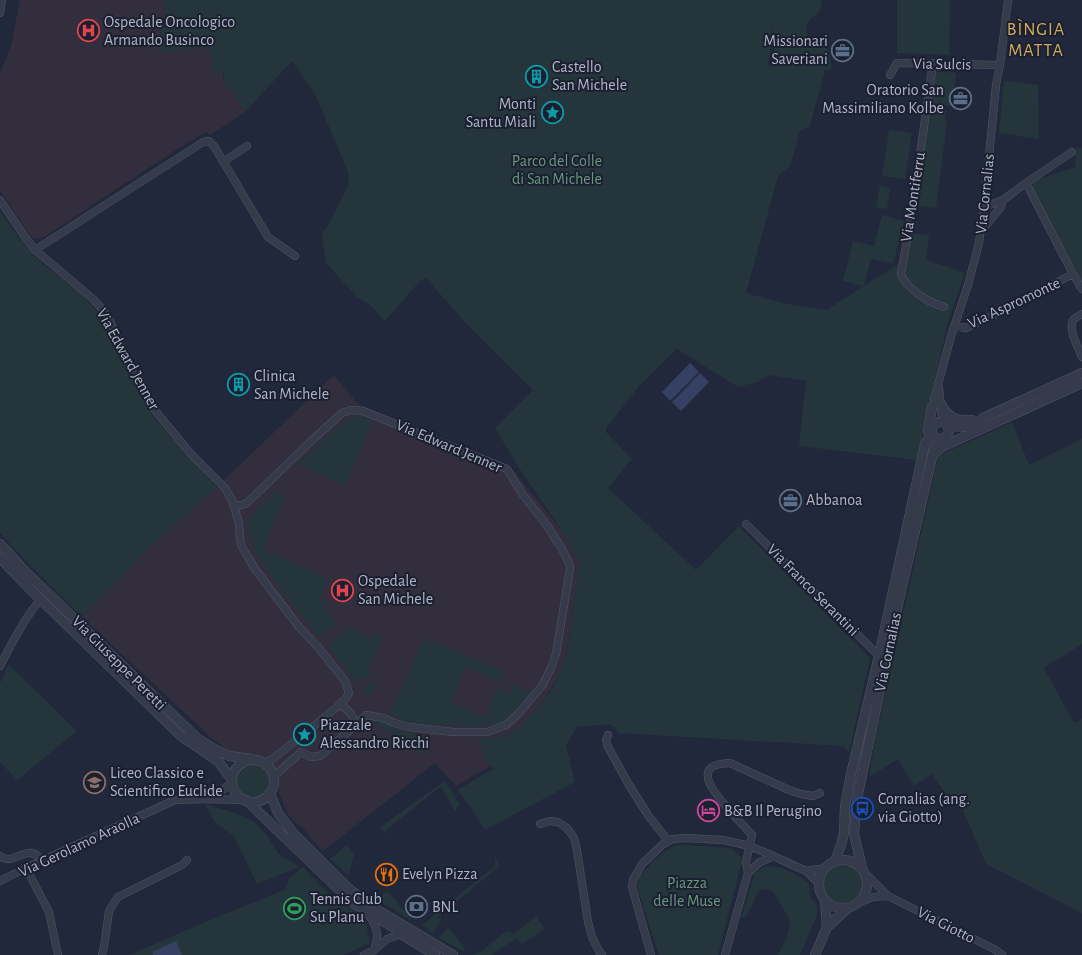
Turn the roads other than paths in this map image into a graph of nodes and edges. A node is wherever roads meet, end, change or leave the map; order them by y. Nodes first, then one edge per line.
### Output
1 (2, 0) edge
2 (1008, 0) edge
3 (0, 13) edge
4 (933, 63) junction
5 (1000, 66) junction
6 (890, 75) dead end
7 (247, 146) dead end
8 (1072, 152) dead end
9 (223, 162) junction
10 (1026, 183) junction
11 (0, 200) edge
12 (1003, 200) junction
13 (984, 207) junction
14 (982, 230) junction
15 (35, 250) junction
16 (295, 256) dead end
17 (1073, 274) junction
18 (1082, 289) edge
19 (944, 306) dead end
20 (1082, 314) edge
21 (954, 326) junction
22 (1082, 357) edge
23 (1082, 373) edge
24 (1082, 383) edge
25 (936, 404) junction
26 (983, 418) junction
27 (946, 424) junction
28 (932, 430) junction
29 (943, 439) junction
30 (953, 442) junction
31 (925, 444) junction
32 (933, 455) junction
33 (234, 506) junction
34 (746, 524) dead end
35 (0, 544) edge
36 (0, 558) edge
37 (40, 600) junction
38 (879, 656) junction
39 (0, 666) edge
40 (340, 705) junction
41 (356, 725) junction
42 (608, 735) dead end
43 (252, 760) junction
44 (265, 763) junction
45 (274, 777) junction
46 (232, 781) junction
47 (270, 793) junction
48 (820, 793) dead end
49 (204, 799) junction
50 (246, 800) junction
51 (540, 824) dead end
52 (668, 841) junction
53 (749, 846) junction
54 (0, 856) edge
55 (774, 856) junction
56 (44, 860) junction
57 (187, 860) dead end
58 (835, 861) junction
59 (26, 868) junction
60 (825, 868) junction
61 (806, 871) junction
62 (864, 871) junction
63 (748, 873) junction
64 (0, 881) edge
65 (819, 884) junction
66 (888, 896) junction
67 (826, 900) junction
68 (860, 902) junction
69 (848, 908) junction
70 (363, 909) junction
71 (827, 926) junction
72 (401, 934) junction
73 (374, 950) junction
74 (58, 955) edge
75 (102, 955) edge
76 (364, 955) edge
77 (435, 955) edge
78 (453, 955) edge
79 (602, 955) edge
80 (651, 955) edge
81 (725, 955) edge
82 (815, 955) edge
83 (1002, 955) edge

1 - 3 street
2 - 5 street, Via Cornalias
4 - 5 street, Via Sulcis
4 - 6 street, Via Sulcis
4 - 19 street, Via Montiferru
5 - 13 street, Via Cornalias
7 - 9 street
8 - 10 street
9 - 15 street
9 - 16 street
10 - 12 street
10 - 17 street
11 - 15 street, Via Edward Jenner
12 - 13 street
12 - 14 street
13 - 14 street, Via Cornalias
14 - 21 street, Via Cornalias
15 - 33 street, Via Edward Jenner
17 - 18 street
17 - 21 street, Via Aspromonte
20 - 22 street
21 - 25 street, Via Cornalias
23 - 26 street
24 - 30 street
25 - 26 street
25 - 27 street, Via Cornalias
25 - 28 street, Via Cornalias
25 - 31 street
26 - 27 street
27 - 28 street
27 - 29 street
28 - 29 street
28 - 31 street, Via Cornalias
29 - 30 street
29 - 32 street, Via Cornalias
30 - 32 street
31 - 38 street, Via Cornalias
32 - 62 street, Via Cornalias
33 - 40 street, Via Edward Jenner
33 - 41 street, Via Edward Jenner
34 - 38 street, Via Franco Serantini
35 - 43 street, Via Giuseppe Peretti
36 - 37 street, Via Giuseppe Peretti
37 - 39 street
37 - 46 street, Via Giuseppe Peretti
38 - 58 street, Via Cornalias
40 - 41 street
40 - 44 street
41 - 45 street
42 - 52 street
43 - 44 street, Via Giuseppe Peretti
43 - 46 street
44 - 45 street
45 - 47 street
46 - 49 street
46 - 50 street, Via Giuseppe Peretti
47 - 50 street
47 - 78 street
48 - 53 street
49 - 50 street, Via Gerolamo Araolla
49 - 56 street, Via Gerolamo Araolla
50 - 70 street, Via Giuseppe Peretti
51 - 79 street
52 - 53 street
52 - 80 street
53 - 55 street
53 - 63 street
54 - 56 street
55 - 61 street
55 - 63 street
56 - 59 street, Via Gerolamo Araolla
57 - 75 street
58 - 60 street
58 - 62 street
59 - 64 street, Via Gerolamo Araolla
59 - 74 street
60 - 61 street
60 - 65 street
61 - 65 street
62 - 66 street, Via Giotto
62 - 68 street
63 - 81 street
65 - 67 street
66 - 68 street
66 - 83 street, Via Giotto
67 - 69 street
67 - 71 street
68 - 69 street
69 - 71 street
70 - 72 street, Via Giuseppe Peretti
70 - 73 street
71 - 82 street
72 - 73 street
72 - 77 street, Via Giuseppe Peretti
73 - 76 street

